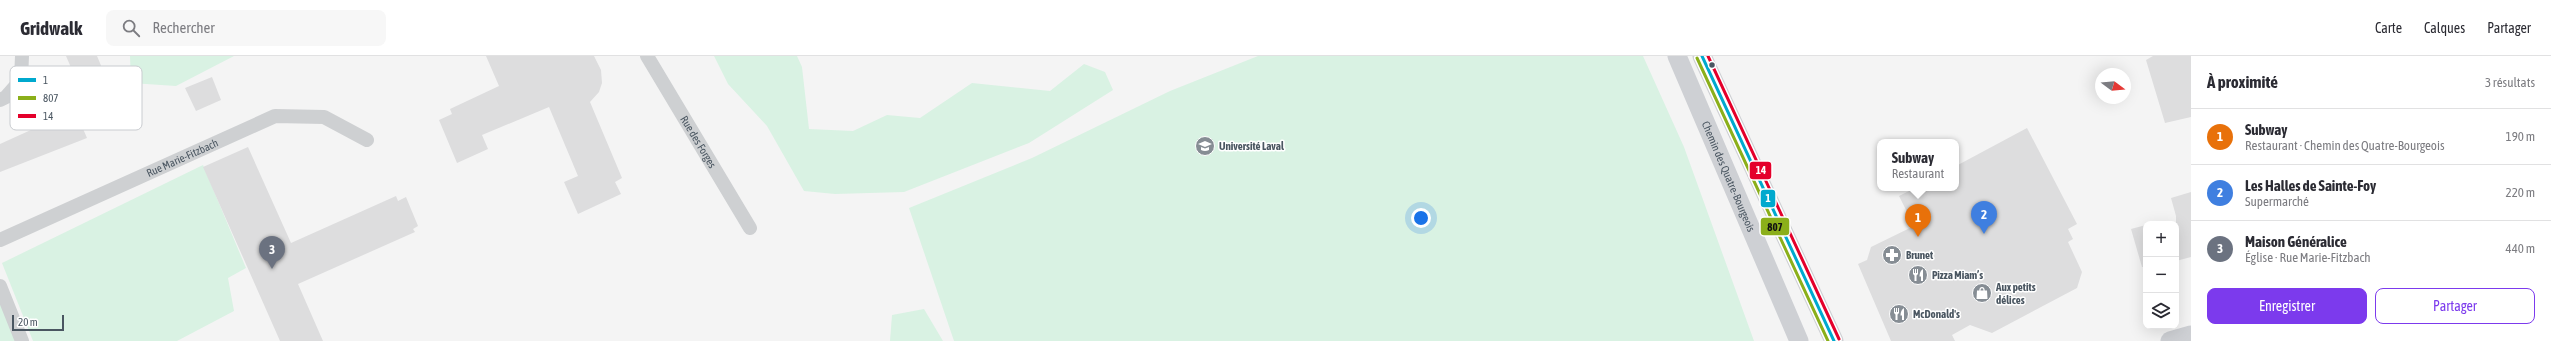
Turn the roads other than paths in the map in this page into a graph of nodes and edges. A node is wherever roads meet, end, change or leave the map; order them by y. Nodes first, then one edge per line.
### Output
1 (22, 56) edge
2 (647, 56) edge
3 (1677, 56) edge
4 (1702, 56) edge
5 (22, 66) edge
6 (10, 92) edge
7 (0, 100) edge
8 (368, 140) dead end
9 (750, 228) dead end
10 (0, 240) edge
11 (0, 286) edge
12 (2191, 335) edge
13 (22, 341) edge
14 (1799, 341) edge
15 (1834, 341) edge
16 (2170, 341) edge

1 - 5 street
2 - 9 street, Rue des Forges
3 - 14 main road, Chemin des Quatre-Bourgeois
4 - 15 main road
6 - 7 street
8 - 10 street, Rue Marie-Fitzbach
11 - 13 street
12 - 16 main road

